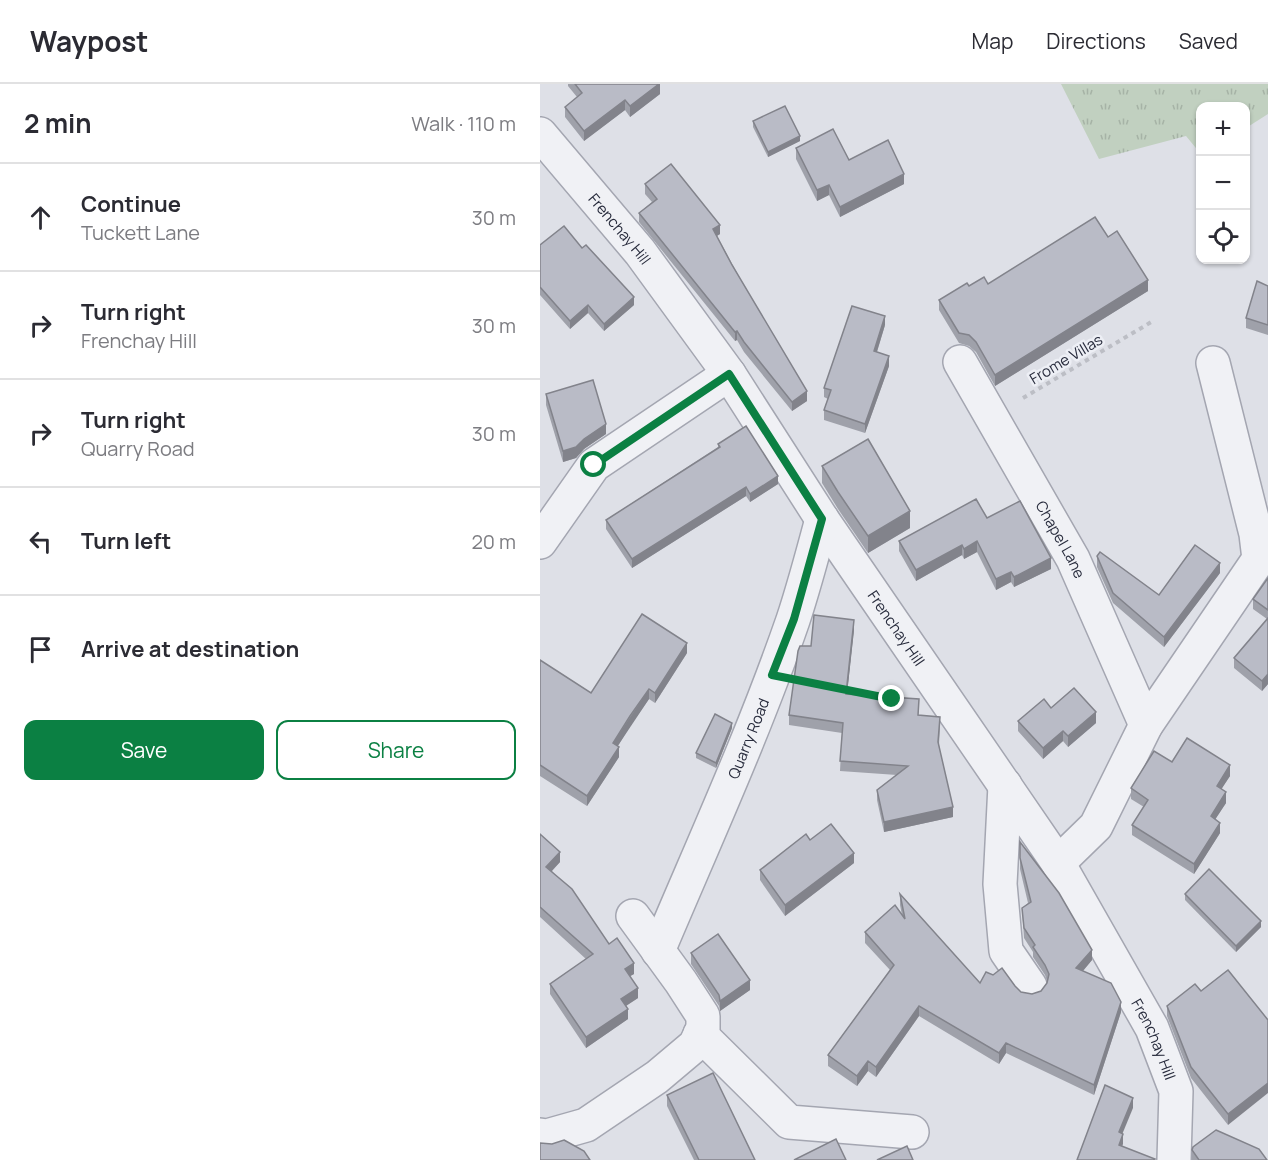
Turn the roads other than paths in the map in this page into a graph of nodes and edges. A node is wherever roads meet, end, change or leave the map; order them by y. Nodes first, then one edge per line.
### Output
1 (540, 134) edge
2 (960, 362) dead end
3 (1213, 363) dead end
4 (729, 374) junction
5 (822, 519) junction
6 (540, 542) edge
7 (1146, 725) junction
8 (1005, 785) junction
9 (1058, 862) junction
10 (633, 916) dead end
11 (658, 951) junction
12 (1030, 986) dead end
13 (700, 1034) junction
14 (912, 1132) dead end
15 (540, 1135) edge
16 (1174, 1160) edge

1 - 4 street, Frenchay Hill
2 - 7 street, Chapel Lane
3 - 7 street
4 - 5 street, Frenchay Hill
4 - 6 street
5 - 8 street, Frenchay Hill
5 - 11 street, Quarry Road
7 - 9 street
8 - 9 street, Frenchay Hill
8 - 12 street
9 - 16 street, Frenchay Hill
10 - 11 street
11 - 13 street
13 - 14 street
13 - 15 street

